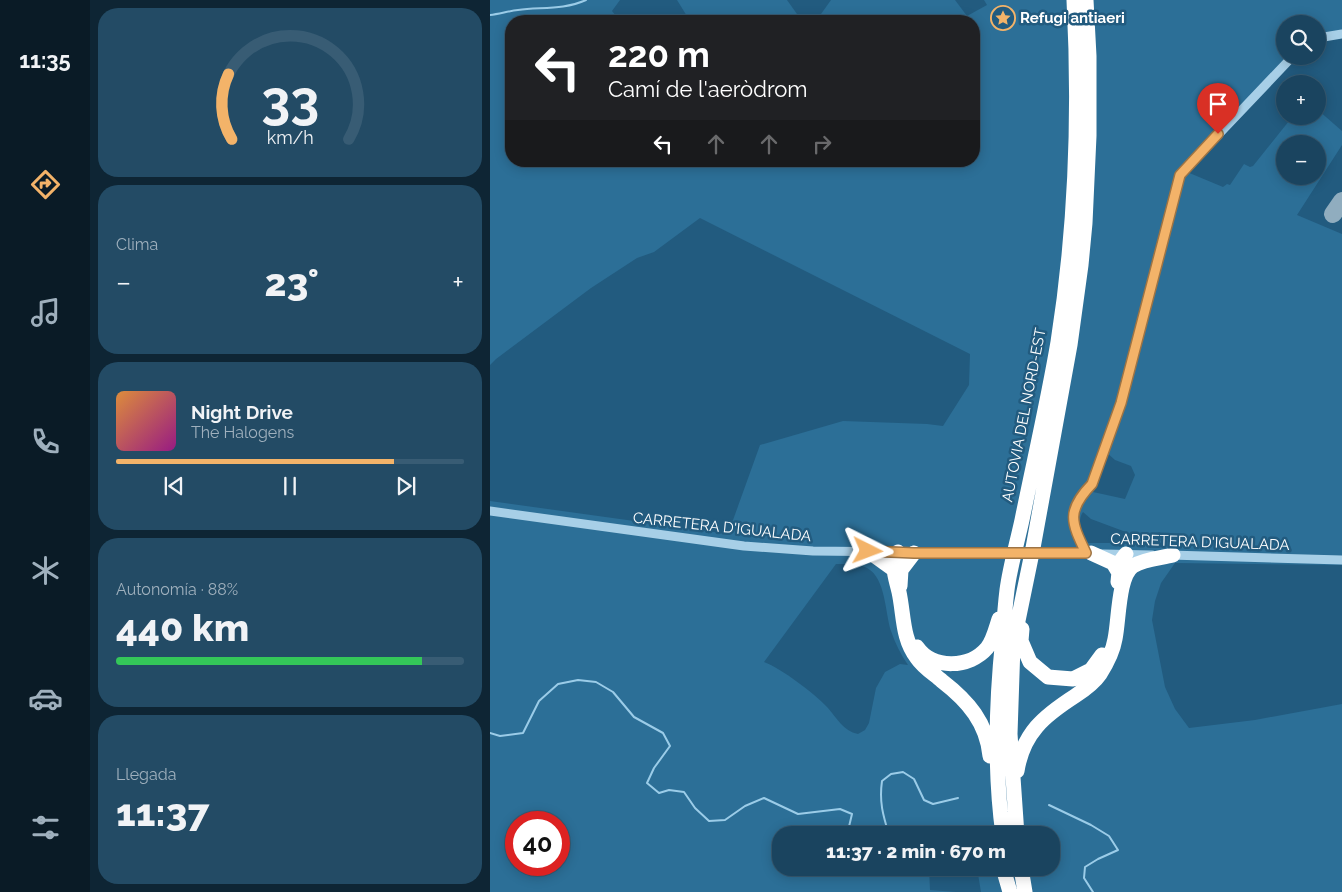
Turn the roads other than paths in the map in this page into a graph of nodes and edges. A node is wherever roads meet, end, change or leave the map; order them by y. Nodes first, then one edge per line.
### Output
1 (1074, 0) edge
2 (1086, 0) edge
3 (1342, 34) edge
4 (1326, 37) edge
5 (1284, 65) edge
6 (490, 511) edge
7 (1033, 548) junction
8 (868, 551) junction
9 (898, 552) junction
10 (914, 553) junction
11 (1089, 553) junction
12 (1126, 554) junction
13 (1174, 555) junction
14 (1342, 560) edge
15 (897, 569) junction
16 (1124, 572) junction
17 (1007, 591) junction
18 (904, 623) junction
19 (1014, 795) junction
20 (996, 826) edge
21 (1002, 826) edge
22 (1017, 826) edge
23 (1005, 876) edge
24 (1009, 876) edge
25 (1022, 876) edge
26 (1010, 892) edge
27 (1025, 892) edge

1 - 17 highway, AUTOVIA DEL NORD-EST
2 - 7 highway, AUTOVIA DEL NORD-EST
3 - 4 street
5 - 11 street
6 - 8 street, CARRETERA D'IGUALADA
7 - 16 highway
7 - 19 highway, AUTOVIA DEL NORD-EST
8 - 9 street, CARRETERA D'IGUALADA
8 - 15 highway
9 - 10 street, CARRETERA D'IGUALADA
9 - 15 highway
10 - 11 street, CARRETERA D'IGUALADA, bridge
10 - 15 highway
11 - 12 street, CARRETERA D'IGUALADA
11 - 16 highway
12 - 13 street, CARRETERA D'IGUALADA
12 - 16 highway
13 - 14 street, CARRETERA D'IGUALADA
13 - 16 highway
15 - 18 highway
16 - 19 highway
17 - 18 highway
17 - 21 highway, AUTOVIA DEL NORD-EST
18 - 20 highway
19 - 22 highway, AUTOVIA DEL NORD-EST
23 - 26 highway
24 - 26 highway
25 - 27 highway

